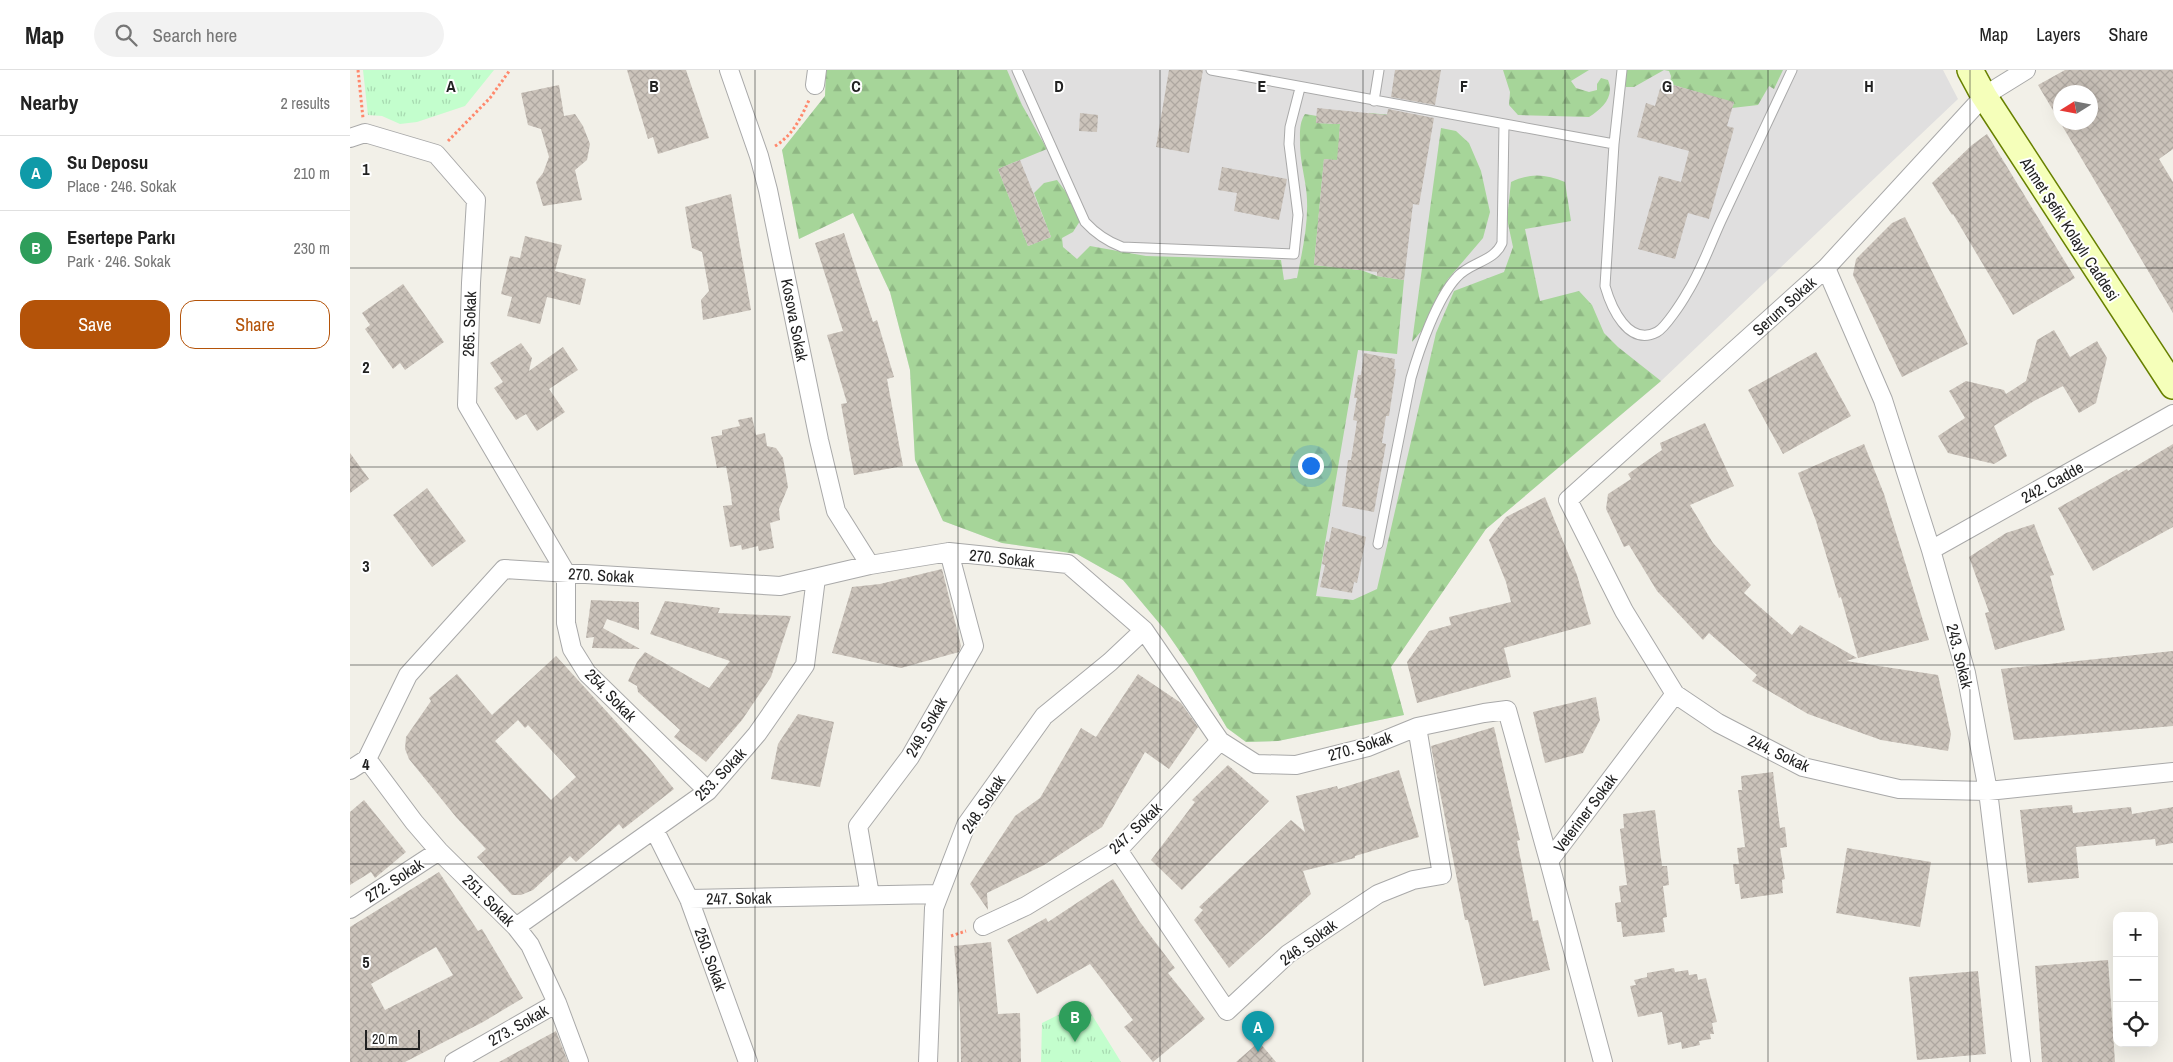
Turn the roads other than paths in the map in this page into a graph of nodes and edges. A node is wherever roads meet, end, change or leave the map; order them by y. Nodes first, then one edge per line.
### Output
1 (729, 70) edge
2 (1017, 70) edge
3 (1210, 70) edge
4 (1263, 70) edge
5 (1380, 70) edge
6 (1622, 70) edge
7 (1792, 70) edge
8 (1970, 70) edge
9 (2026, 70) edge
10 (1261, 80) junction
11 (1300, 88) junction
12 (1984, 96) junction
13 (1374, 101) junction
14 (1504, 124) junction
15 (357, 136) edge
16 (1614, 144) junction
17 (1826, 268) junction
18 (2173, 386) edge
19 (2173, 414) edge
20 (1568, 500) joint
21 (1378, 544) dead end
22 (1931, 550) junction
23 (949, 552) junction
24 (870, 565) junction
25 (566, 573) junction
26 (816, 578) junction
27 (1144, 630) junction
28 (1675, 694) junction
29 (1417, 727) junction
30 (1220, 741) junction
31 (366, 759) junction
32 (350, 770) edge
33 (2173, 772) edge
34 (708, 791) junction
35 (1988, 791) junction
36 (655, 831) junction
37 (1118, 850) junction
38 (439, 851) junction
39 (1549, 861) junction
40 (939, 894) junction
41 (870, 895) junction
42 (689, 899) junction
43 (350, 909) edge
44 (984, 926) road end
45 (516, 927) junction
46 (557, 1003) junction
47 (454, 1062) edge
48 (579, 1062) edge
49 (748, 1062) edge
50 (928, 1062) edge
51 (1603, 1062) edge
52 (2021, 1062) edge

1 - 24 street, Kosova Sokak
2 - 11 lane
3 - 10 lane
4 - 10 lane
5 - 13 lane
6 - 16 lane
7 - 16 lane
8 - 12 main road, Ahmet Şefik Kolaylı Caddesi
9 - 12 street, Serum Sokak
10 - 11 lane
11 - 13 lane
12 - 17 street, Serum Sokak
12 - 18 main road, Ahmet Şefik Kolaylı Caddesi
13 - 14 lane
14 - 16 lane
14 - 21 lane
15 - 25 street, 265. Sokak
17 - 20 street, Serum Sokak
17 - 22 street, 243. Sokak
19 - 22 street, 242. Cadde
20 - 28 street, 244. Sokak
22 - 35 street, 243. Sokak
23 - 24 street, 270. Sokak
23 - 27 street, 270. Sokak
23 - 41 street, 249. Sokak
24 - 26 street, 270. Sokak
25 - 26 street, 270. Sokak
25 - 31 street, 270. Sokak
25 - 34 street, 254. Sokak
26 - 34 street, 253. Sokak
27 - 30 street, 270. Sokak
27 - 40 street, 248. Sokak
28 - 35 street, 244. Sokak
28 - 39 street, Veteriner Sokak
29 - 30 street, 270. Sokak
29 - 37 street, 246. Sokak
29 - 39 street, 270. Sokak
30 - 37 street, 247. Sokak
31 - 32 street, 270. Sokak
31 - 38 street, 251. Sokak
33 - 35 street, 244. Sokak
34 - 36 street, 253. Sokak
35 - 52 street, 243. Sokak
36 - 42 street, 250. Sokak
36 - 45 street, 253. Sokak
37 - 44 street, 247. Sokak
38 - 43 street, 272. Sokak
38 - 45 street, 251. Sokak
39 - 51 street, Veteriner Sokak
40 - 41 street, 247. Sokak
40 - 50 street, 248. Sokak
41 - 42 street, 247. Sokak
42 - 49 street, 250. Sokak
45 - 46 street, 251. Sokak
46 - 47 street, 273. Sokak
46 - 48 street, 251. Sokak

